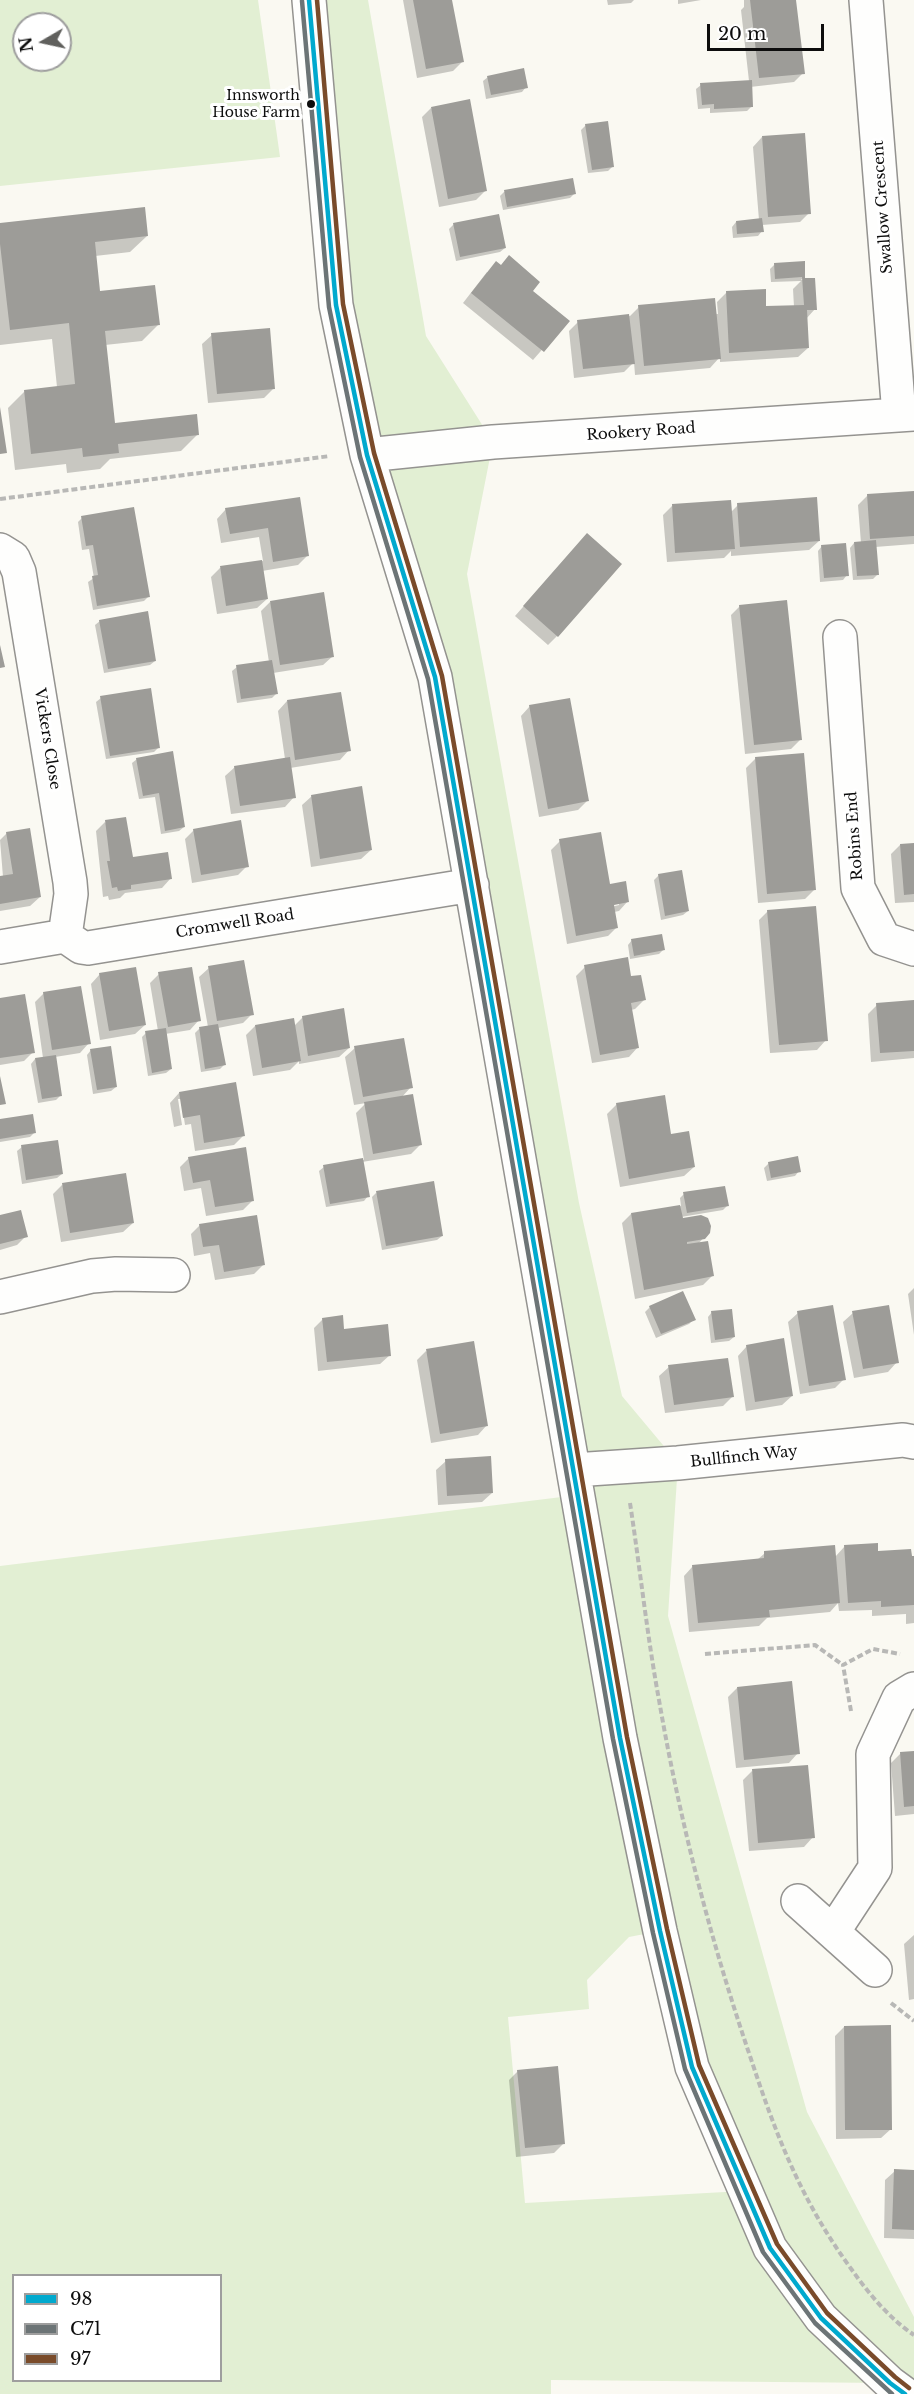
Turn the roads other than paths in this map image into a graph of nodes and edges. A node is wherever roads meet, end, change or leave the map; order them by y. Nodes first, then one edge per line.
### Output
1 (309, 0) edge
2 (867, 0) edge
3 (906, 414) edge
4 (368, 455) junction
5 (0, 550) edge
6 (840, 637) dead end
7 (472, 885) junction
8 (64, 936) junction
9 (0, 947) edge
10 (914, 949) edge
11 (173, 1275) dead end
12 (0, 1297) edge
13 (914, 1442) edge
14 (574, 1470) junction
15 (914, 1689) edge
16 (798, 1901) dead end
17 (833, 1932) junction
18 (876, 1970) dead end
19 (905, 2394) edge

1 - 4 street
2 - 3 street, Swallow Crescent
3 - 4 street, Rookery Road
4 - 7 street
5 - 8 street, Vickers Close
6 - 10 street, Robins End
7 - 8 street, Cromwell Road
7 - 14 street
8 - 9 street
11 - 12 street
13 - 14 street, Bullfinch Way
14 - 19 street
15 - 17 street
16 - 17 street
17 - 18 street

